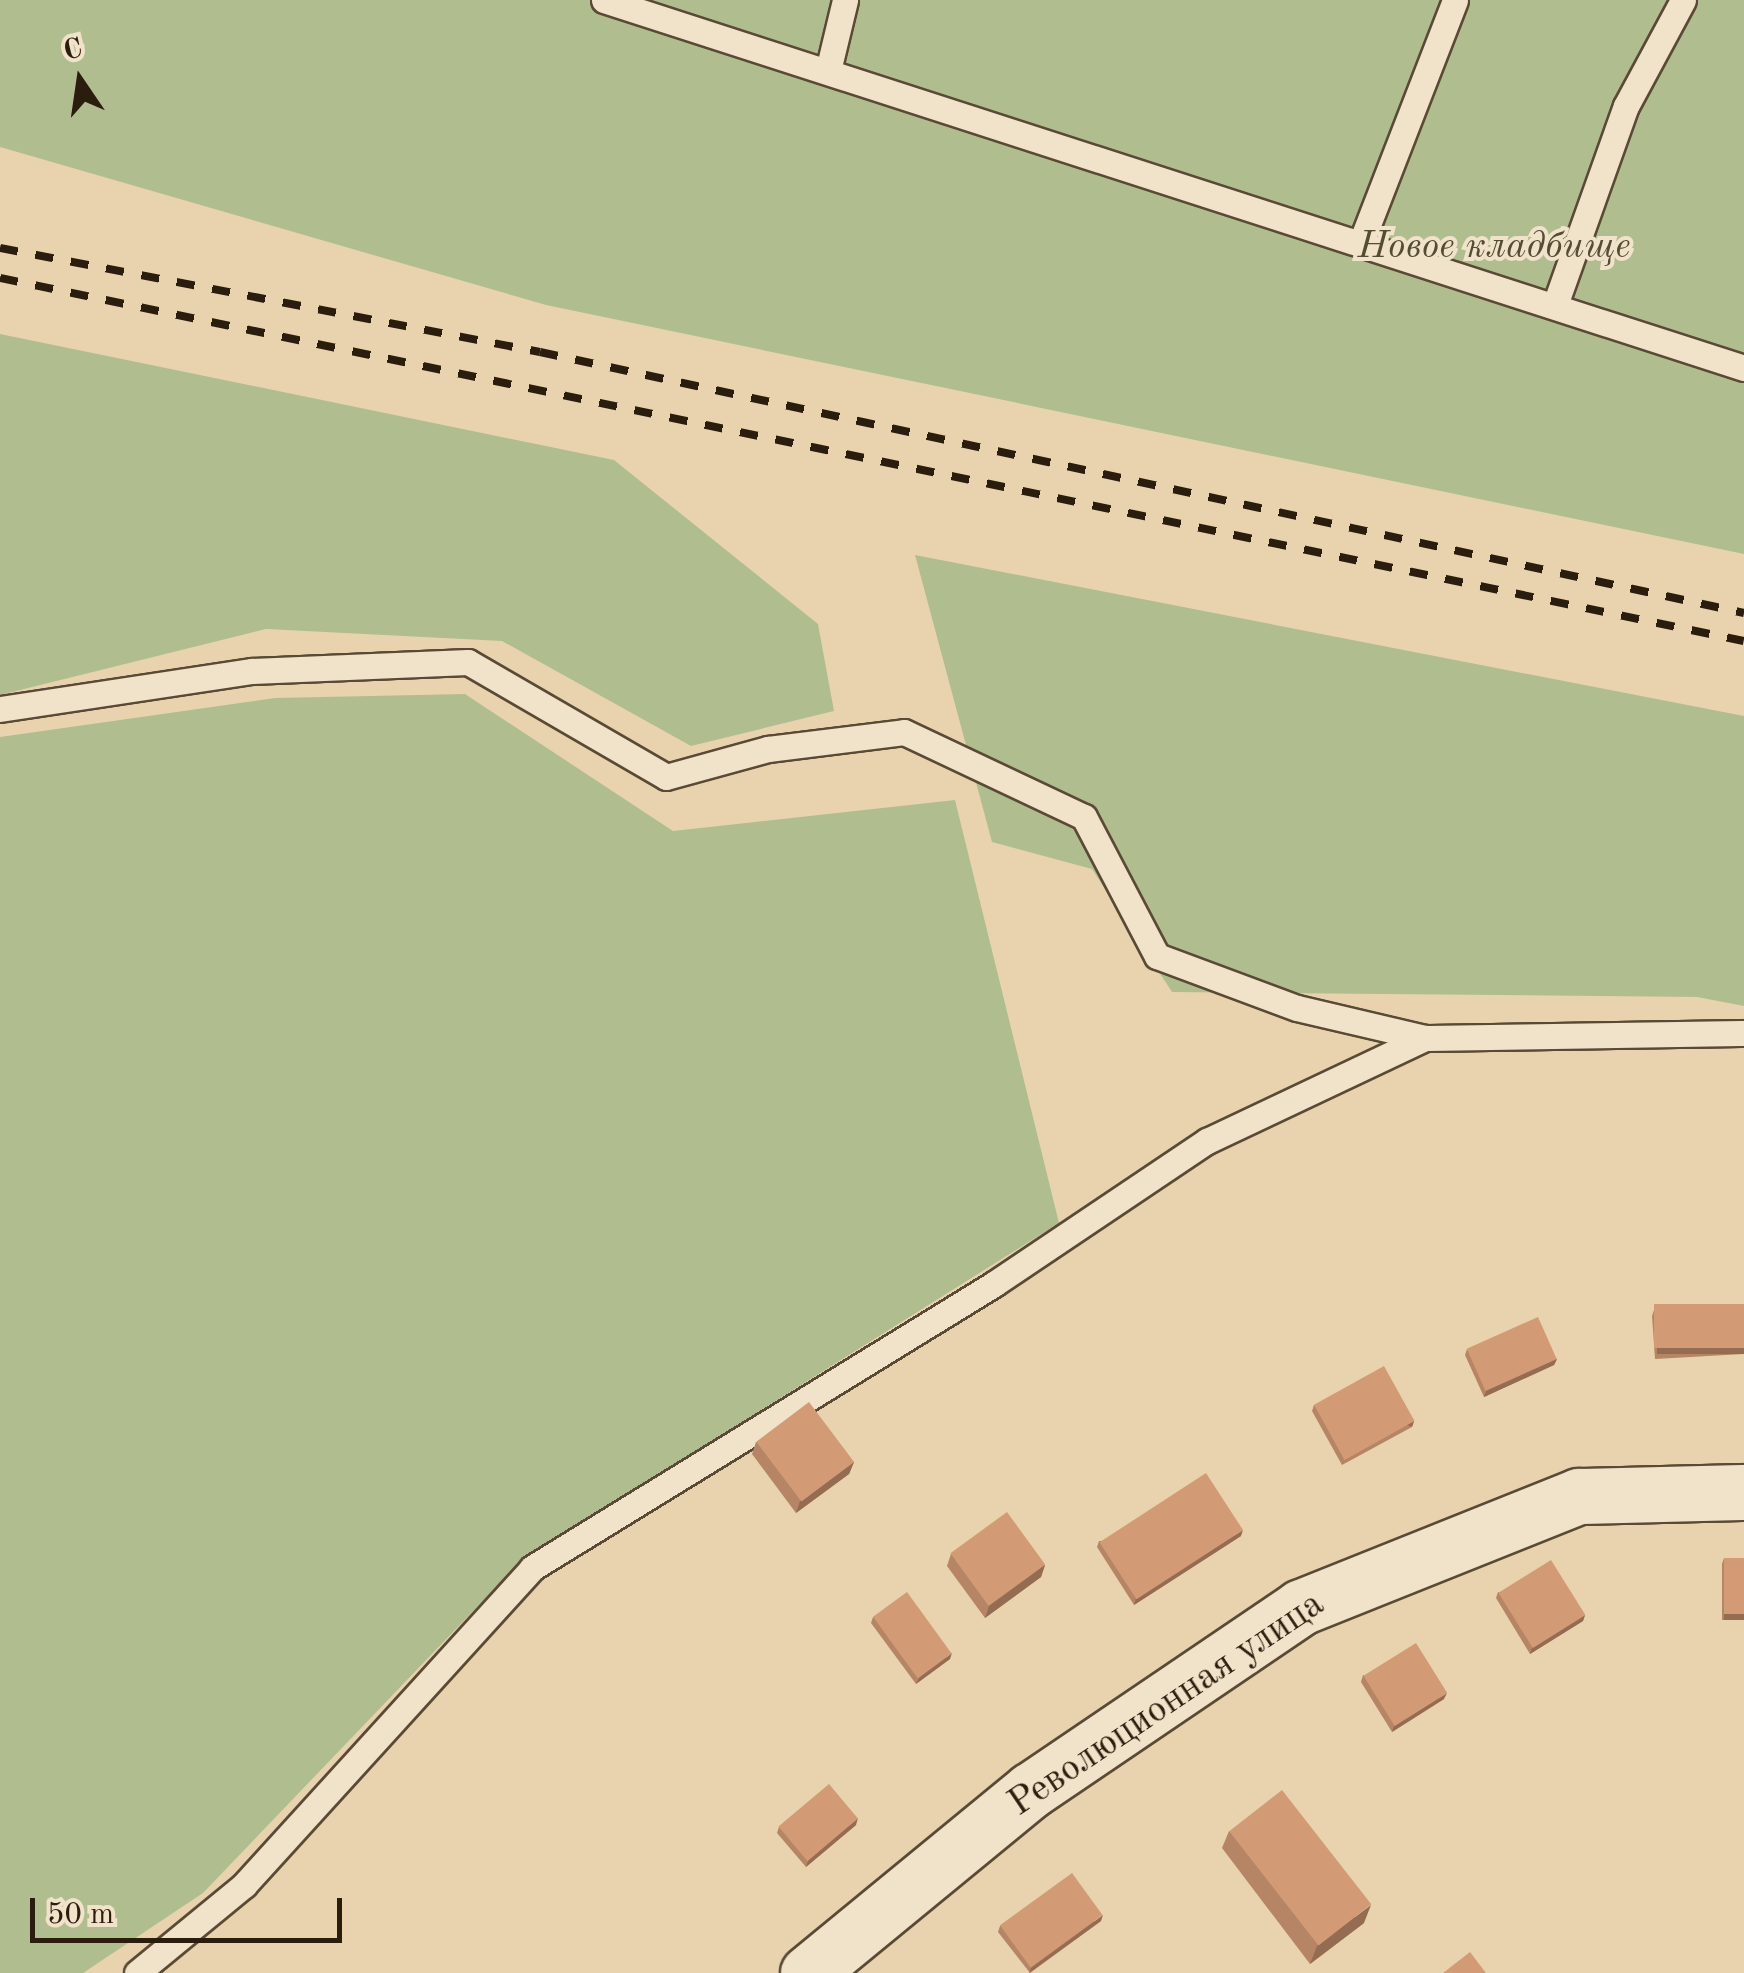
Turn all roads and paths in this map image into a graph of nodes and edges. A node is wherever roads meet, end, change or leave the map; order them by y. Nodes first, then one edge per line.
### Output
1 (604, 0) edge
2 (844, 0) edge
3 (1455, 0) edge
4 (1683, 0) edge
5 (676, 11) edge
6 (828, 71) junction
7 (1362, 240) junction
8 (1555, 305) junction
9 (1744, 368) edge
10 (0, 710) edge
11 (1744, 1033) edge
12 (1425, 1038) junction
13 (1744, 1492) edge
14 (138, 1973) edge
15 (808, 1973) edge

1 - 5 lane
2 - 6 lane
3 - 7 lane
4 - 8 lane
5 - 6 lane
6 - 7 lane
7 - 8 lane
8 - 9 lane
10 - 12 lane
11 - 12 lane
12 - 14 lane
13 - 15 main road, Революционная улица

